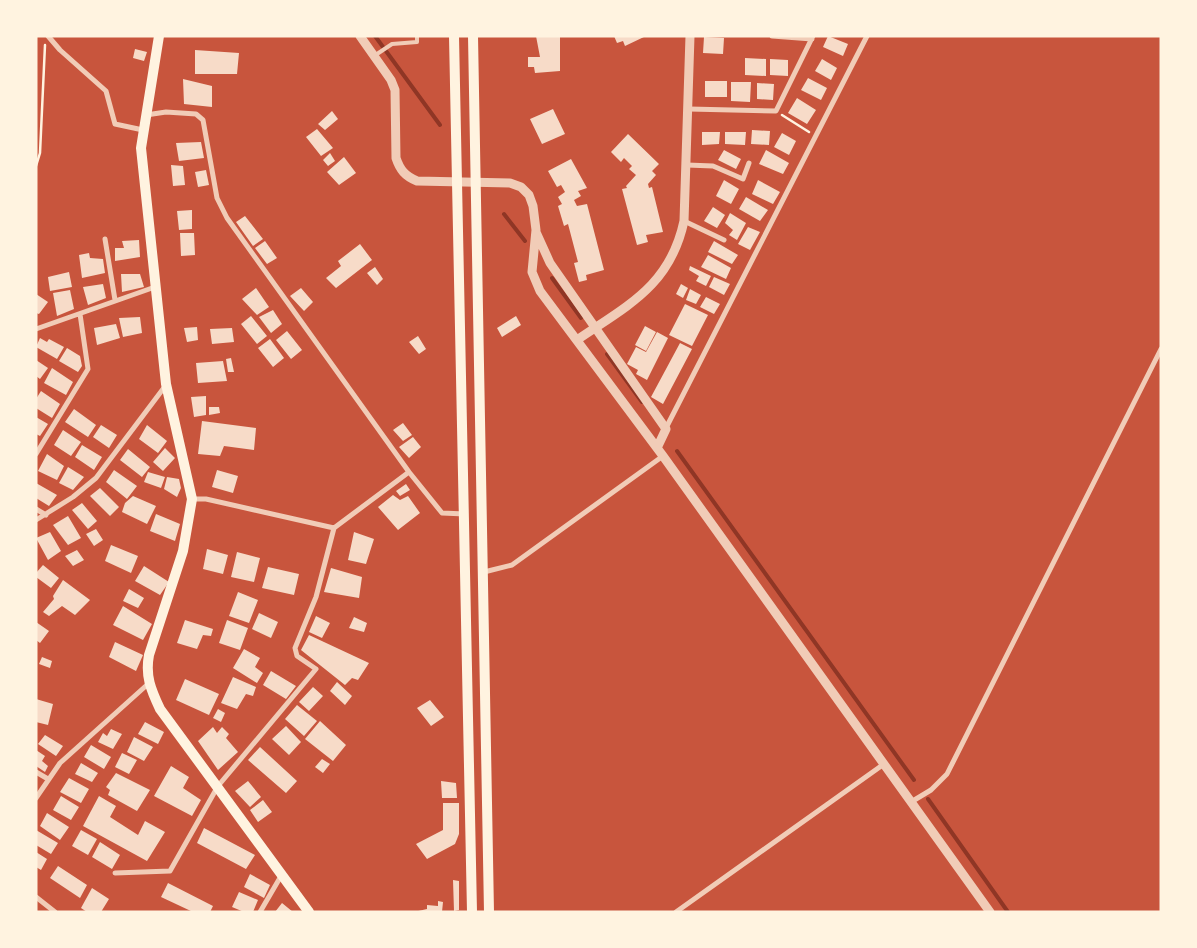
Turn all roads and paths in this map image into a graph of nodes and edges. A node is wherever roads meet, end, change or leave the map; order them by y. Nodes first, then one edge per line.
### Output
1 (46, 36) edge
2 (160, 36) edge
3 (360, 36) edge
4 (417, 36) edge
5 (454, 36) edge
6 (473, 36) edge
7 (690, 36) edge
8 (772, 36) edge
9 (867, 36) edge
10 (812, 38) edge
11 (377, 53) junction
12 (689, 109) junction
13 (776, 111) junction
14 (146, 115) junction
15 (142, 130) junction
16 (816, 137) junction
17 (749, 163) dead end
18 (687, 165) junction
19 (36, 166) edge
20 (457, 182) junction
21 (477, 182) junction
22 (684, 221) junction
23 (536, 230) junction
24 (105, 239) dead end
25 (724, 240) dead end
26 (155, 287) junction
27 (114, 300) junction
28 (80, 314) junction
29 (596, 327) junction
30 (36, 329) edge
31 (577, 340) junction
32 (1161, 349) edge
33 (166, 384) junction
34 (666, 429) junction
35 (657, 448) junction
36 (36, 454) edge
37 (663, 456) junction
38 (409, 472) junction
39 (192, 499) junction
40 (36, 509) edge
41 (465, 514) junction
42 (46, 515) junction
43 (36, 520) edge
44 (334, 528) junction
45 (484, 572) junction
46 (148, 684) junction
47 (884, 764) junction
48 (36, 772) edge
49 (48, 779) junction
50 (218, 786) junction
51 (36, 798) edge
52 (912, 802) junction
53 (115, 872) dead end
54 (282, 875) junction
55 (36, 897) edge
56 (54, 911) edge
57 (260, 912) edge
58 (309, 912) edge
59 (472, 912) edge
60 (489, 912) edge
61 (676, 912) edge
62 (990, 912) edge

1 - 15 street
1 - 19 path
2 - 14 main road
3 - 11 street
4 - 11 lane
5 - 20 main road
6 - 21 main road
7 - 12 street
8 - 10 street
9 - 16 street
10 - 13 street
11 - 20 street
12 - 13 street
12 - 18 street
13 - 16 path
14 - 15 main road
14 - 38 street
15 - 26 main road
16 - 34 street
17 - 18 street
18 - 22 street
20 - 21 street
20 - 41 main road
21 - 23 street
21 - 45 main road
22 - 25 street
22 - 29 street
23 - 29 street
23 - 31 street
24 - 27 street
26 - 27 street
26 - 33 main road
27 - 28 street
28 - 30 street
28 - 36 street
29 - 31 street
29 - 34 street
31 - 35 street
32 - 52 street
33 - 39 main road
33 - 42 street
34 - 35 street
35 - 37 street
37 - 45 street
37 - 47 street
38 - 41 street
38 - 44 street
39 - 44 street
39 - 46 main road
40 - 42 street
41 - 59 main road
42 - 43 street
44 - 50 street
45 - 60 main road
46 - 49 street
46 - 50 main road
47 - 52 street
47 - 61 street
48 - 49 street
49 - 51 street
50 - 53 street
50 - 54 main road
52 - 62 street
54 - 57 street
54 - 58 main road
55 - 56 street

